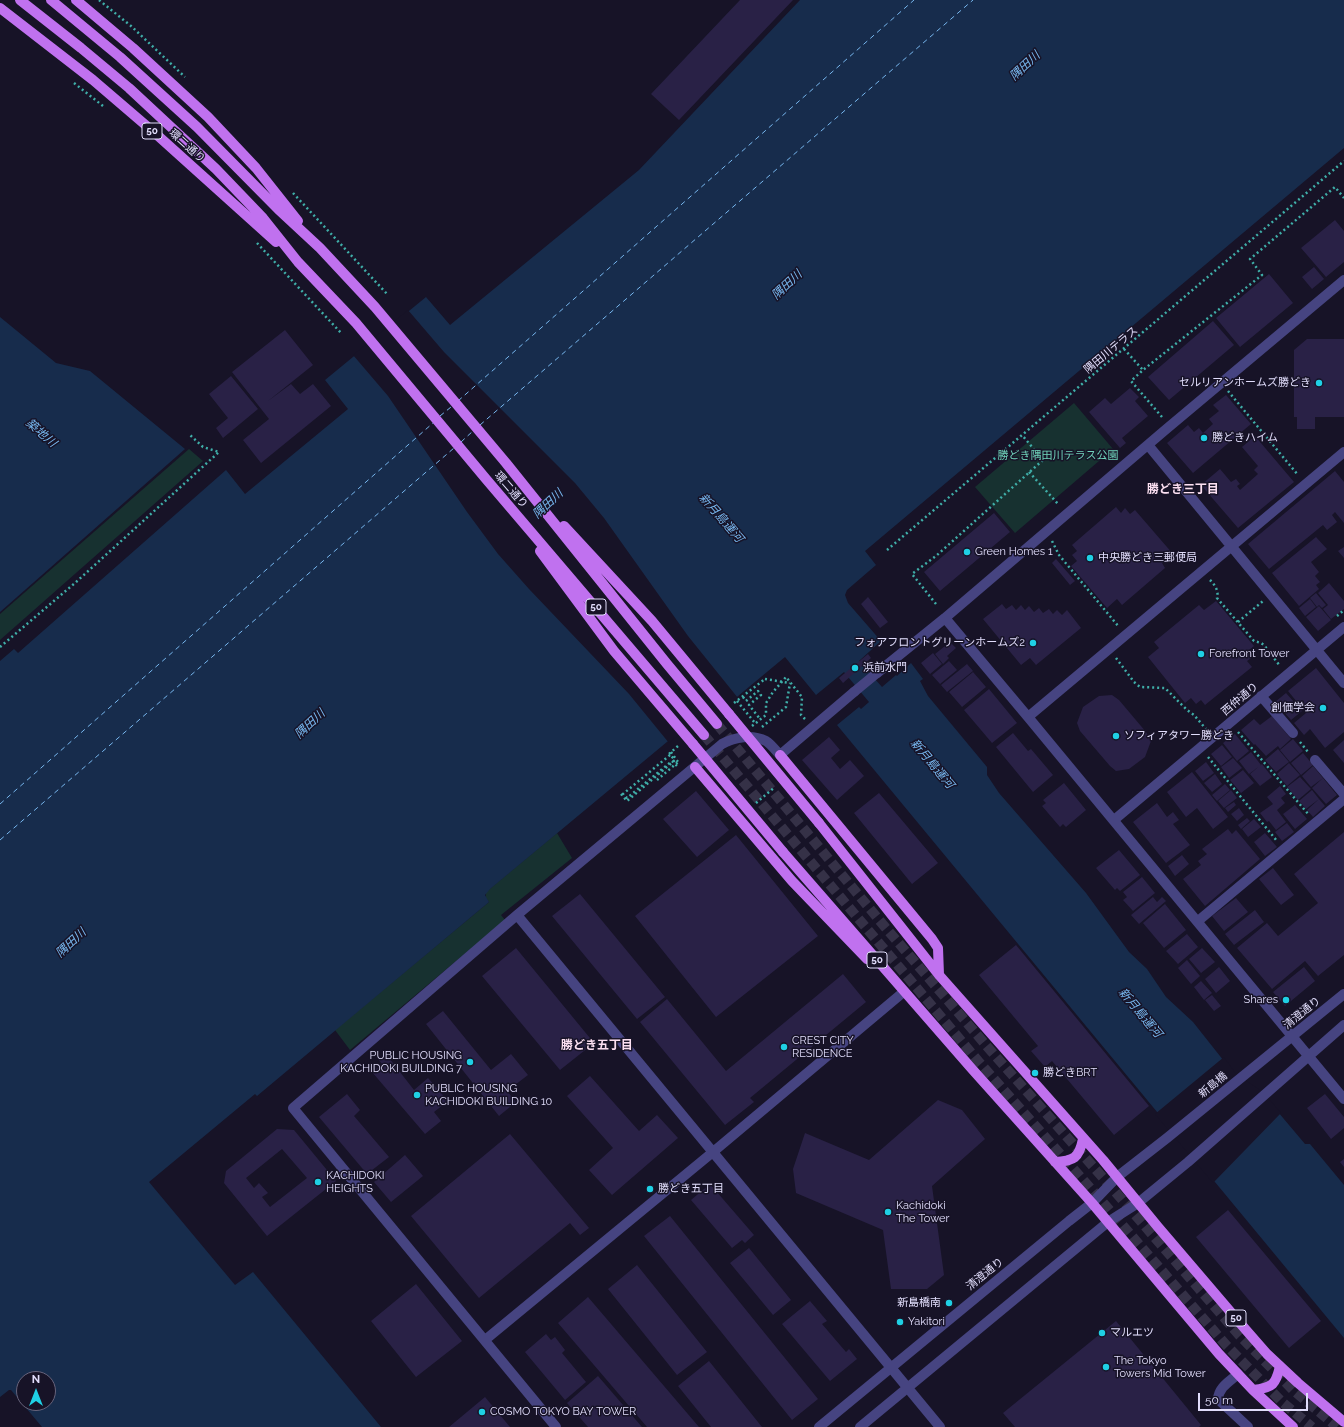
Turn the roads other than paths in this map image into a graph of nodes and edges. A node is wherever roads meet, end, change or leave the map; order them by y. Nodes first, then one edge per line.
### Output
1 (20, 0) edge
2 (51, 0) edge
3 (76, 0) edge
4 (0, 8) edge
5 (320, 248) junction
6 (298, 262) junction
7 (1344, 280) edge
8 (1148, 445) junction
9 (1344, 452) edge
10 (506, 463) junction
11 (486, 479) junction
12 (1232, 547) junction
13 (945, 618) junction
14 (1344, 627) edge
15 (1317, 650) junction
16 (1344, 682) edge
17 (1261, 696) junction
18 (1028, 717) junction
19 (717, 724) tunnel mouth
20 (1293, 733) road end
21 (704, 735) tunnel mouth
22 (780, 755) junction
23 (1315, 760) road end
24 (695, 767) junction
25 (1344, 794) edge
26 (1344, 799) edge
27 (1114, 820) junction
28 (517, 915) junction
29 (1198, 921) junction
30 (939, 975) junction
31 (900, 994) junction
32 (1344, 994) edge
33 (1344, 1025) edge
34 (1292, 1036) junction
35 (1275, 1050) joint
36 (1308, 1056) junction
37 (972, 1069) junction
38 (1344, 1099) edge
39 (1167, 1138) joint
40 (1083, 1139) junction
41 (713, 1152) junction
42 (1055, 1162) junction
43 (1117, 1177) junction
44 (1092, 1203) junction
45 (1138, 1203) junction
46 (1108, 1222) junction
47 (485, 1340) junction
48 (1280, 1366) junction
49 (890, 1367) junction
50 (1238, 1374) junction
51 (908, 1388) junction
52 (1253, 1390) junction
53 (1344, 1422) edge
54 (556, 1427) edge
55 (819, 1427) edge
56 (860, 1427) edge
57 (940, 1427) edge
58 (1248, 1427) edge
59 (1292, 1427) edge

1 - 6 main road, 環二通り
2 - 5 main road, 環二通り
3 - 5 main road, 環二通り / 50
4 - 6 main road, 環二通り / 50
5 - 10 main road, 環二通り / 50
6 - 11 main road, 環二通り / 50
7 - 8 street
8 - 12 street
8 - 13 street
9 - 12 street
10 - 19 main road, 環二通り / 50
10 - 30 main road, 50, bridge
11 - 21 main road, 環二通り / 50
11 - 37 main road, 50, bridge
12 - 15 street
12 - 18 street
13 - 18 street
13 - 22 street, bridge
14 - 15 street, 西仲通り
15 - 16 street
15 - 17 street, 西仲通り
17 - 20 street
17 - 27 street, 西仲通り
18 - 27 street
22 - 24 street
22 - 30 main road
23 - 25 street
24 - 28 street
24 - 31 main road
26 - 29 street
27 - 29 street
28 - 41 street
28 - 47 street
29 - 34 street
30 - 40 main road, 50
31 - 37 main road
31 - 41 street
32 - 34 street, 清澄通り
33 - 36 street
34 - 35 street, 清澄通り
34 - 36 street
35 - 39 street, 新島橋
36 - 38 street
36 - 45 street
37 - 42 main road, 50
39 - 43 street, 清澄通り
40 - 42 main road
40 - 43 main road, 50
41 - 47 street
41 - 49 street
42 - 44 main road, 50
43 - 44 street, 清澄通り
43 - 45 main road, 50
44 - 46 main road, 50
44 - 49 street, 清澄通り
45 - 46 street
45 - 48 main road, 50
46 - 50 main road, 50
46 - 51 street
47 - 54 street
48 - 52 main road
48 - 53 main road, 50
49 - 51 street
49 - 55 street, 清澄通り
50 - 52 main road, 50
50 - 58 street
51 - 56 street
51 - 57 street
52 - 59 main road, 50

